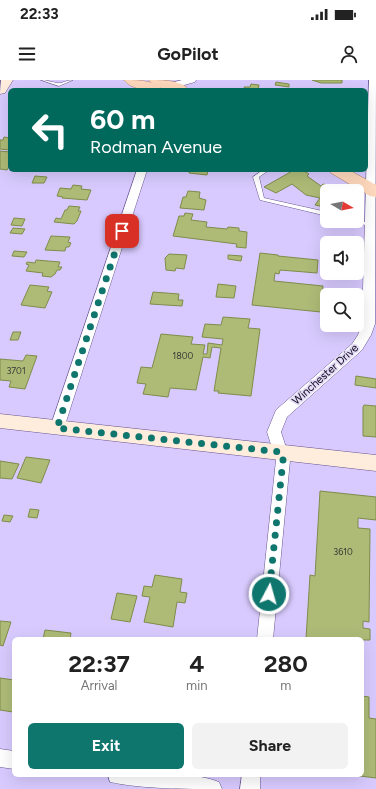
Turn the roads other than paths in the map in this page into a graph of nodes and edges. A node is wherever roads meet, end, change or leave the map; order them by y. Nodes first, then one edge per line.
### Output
1 (7, 80) edge
2 (43, 80) edge
3 (71, 80) edge
4 (131, 80) edge
5 (156, 80) edge
6 (192, 80) edge
7 (373, 80) edge
8 (173, 86) edge
9 (151, 88) edge
10 (0, 90) edge
11 (372, 117) edge
12 (141, 172) edge
13 (264, 172) edge
14 (343, 172) edge
15 (371, 181) edge
16 (320, 212) edge
17 (364, 223) edge
18 (371, 225) junction
19 (373, 278) edge
20 (372, 327) edge
21 (0, 421) edge
22 (57, 428) junction
23 (281, 452) junction
24 (376, 462) edge
25 (265, 637) edge
26 (0, 758) edge
27 (12, 760) edge
28 (131, 777) edge
29 (251, 777) edge
30 (212, 789) edge
31 (250, 789) edge

1 - 10 street
2 - 3 lane
4 - 9 main road
5 - 8 main road
6 - 8 street
7 - 11 street, Winchester Drive
11 - 15 street, Winchester Drive
12 - 22 street
13 - 16 lane
14 - 15 main road
15 - 18 street, Winchester Drive
17 - 18 lane
18 - 19 street, Winchester Drive
19 - 20 street, Winchester Drive
20 - 23 street, Winchester Drive
21 - 22 street
22 - 23 street
23 - 24 street
23 - 25 street, Winchester Drive
26 - 27 street
28 - 30 street
29 - 31 street

